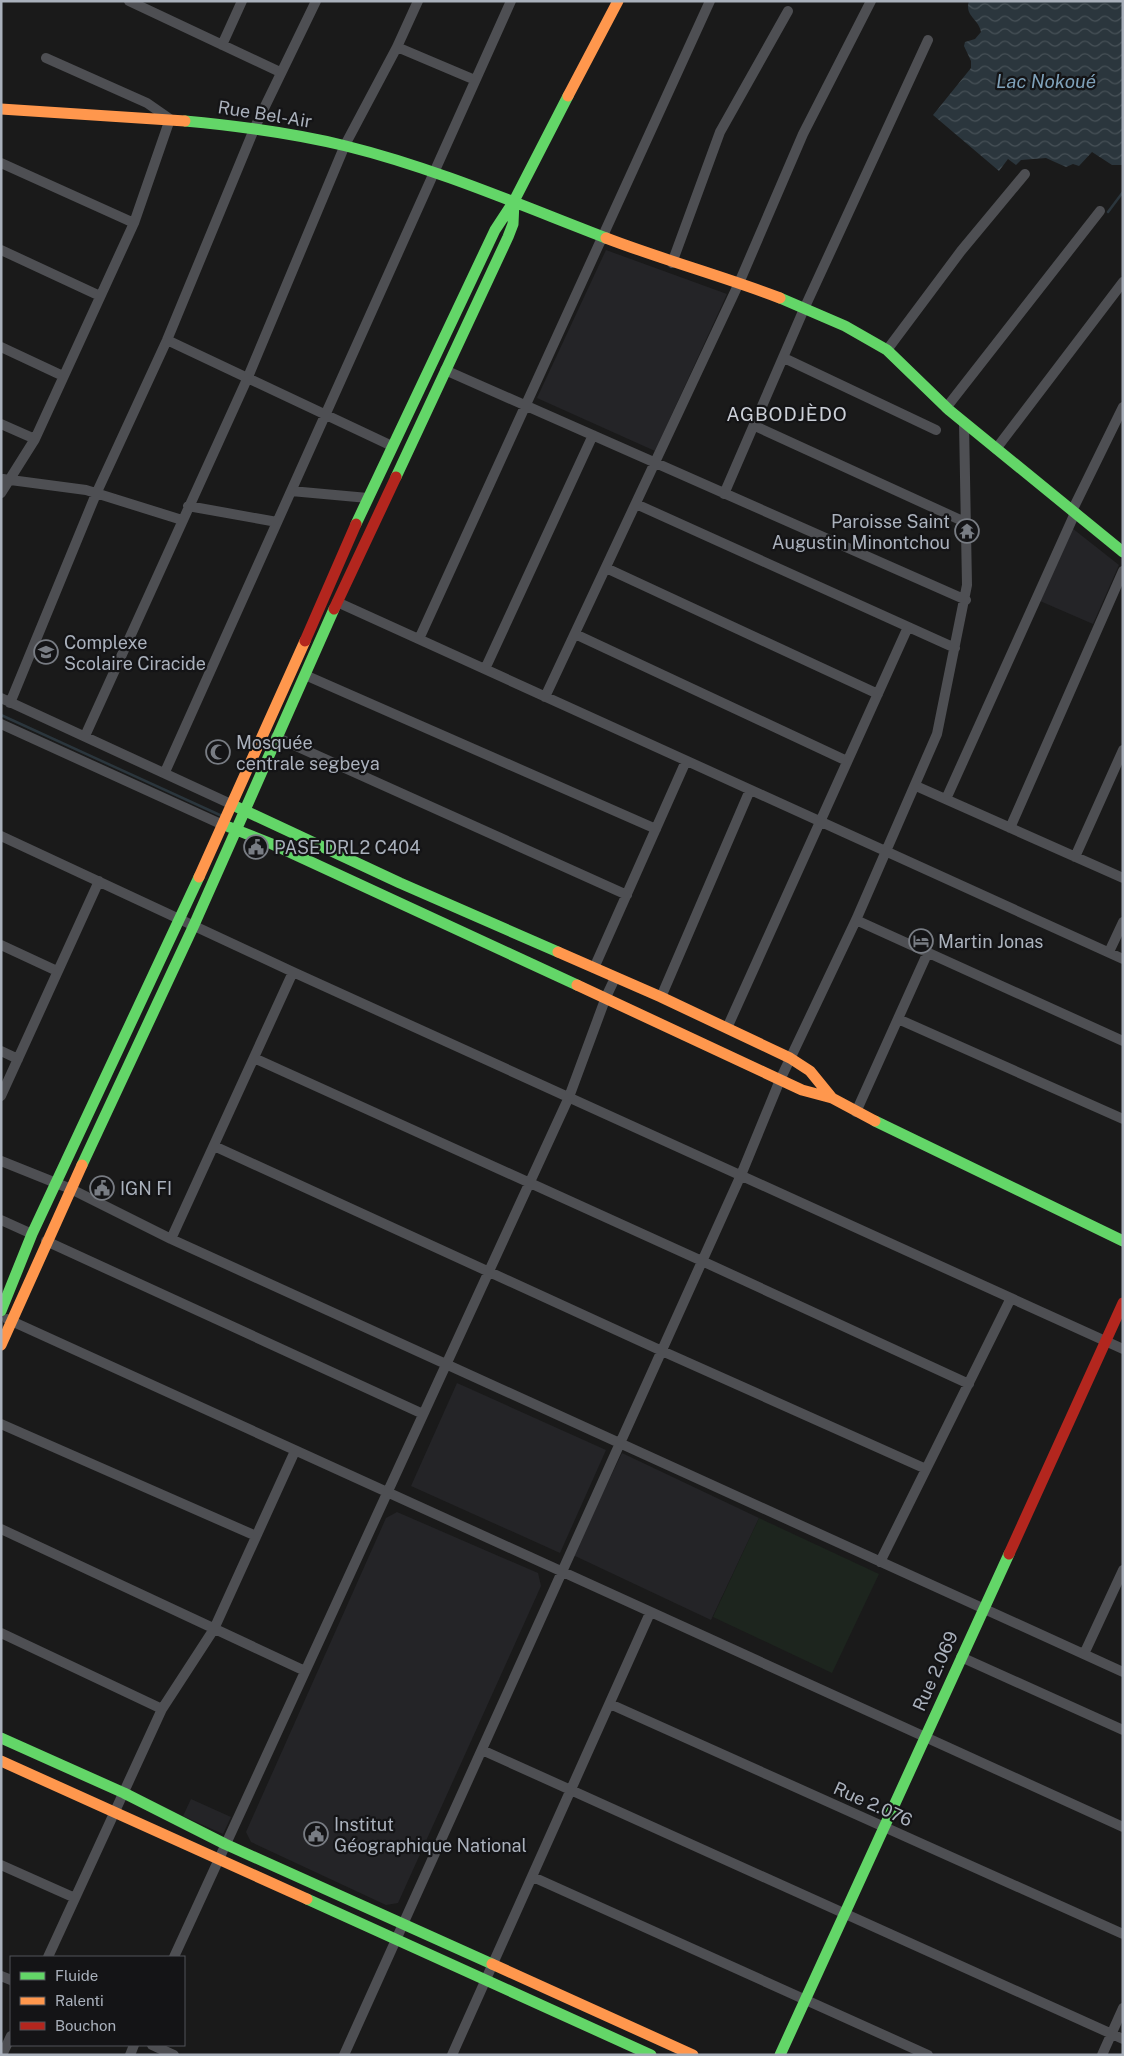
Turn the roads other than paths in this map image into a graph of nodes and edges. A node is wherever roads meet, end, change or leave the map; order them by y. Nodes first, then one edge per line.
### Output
1 (129, 1) edge
2 (157, 1) edge
3 (242, 1) edge
4 (316, 1) edge
5 (418, 1) edge
6 (511, 1) edge
7 (618, 1) edge
8 (710, 1) edge
9 (870, 1) edge
10 (788, 11) dead end
11 (152, 12) junction
12 (928, 40) dead end
13 (222, 45) junction
14 (397, 47) junction
15 (46, 58) dead end
16 (280, 72) junction
17 (475, 80) junction
18 (1, 109) edge
19 (170, 120) junction
20 (254, 127) junction
21 (345, 146) junction
22 (1, 163) edge
23 (436, 172) junction
24 (1025, 174) dead end
25 (514, 201) junction
26 (1100, 211) dead end
27 (134, 223) junction
28 (604, 237) junction
29 (1, 250) edge
30 (672, 263) junction
31 (1123, 282) edge
32 (739, 283) junction
33 (100, 296) junction
34 (804, 309) junction
35 (167, 340) junction
36 (1, 347) edge
37 (887, 350) junction
38 (784, 358) junction
39 (445, 370) junction
40 (63, 376) junction
41 (248, 376) junction
42 (527, 406) junction
43 (1123, 407) edge
44 (946, 408) junction
45 (326, 414) junction
46 (964, 423) junction
47 (1, 424) edge
48 (754, 426) junction
49 (936, 430) dead end
50 (592, 435) junction
51 (35, 439) junction
52 (392, 446) junction
53 (996, 449) junction
54 (656, 463) junction
55 (4, 479) edge
56 (291, 491) junction
57 (1, 493) edge
58 (96, 494) junction
59 (724, 494) junction
60 (368, 498) junction
61 (636, 504) junction
62 (188, 506) junction
63 (1074, 512) junction
64 (182, 520) junction
65 (277, 522) junction
66 (967, 523) junction
67 (1123, 552) edge
68 (606, 568) junction
69 (1123, 571) edge
70 (966, 600) junction
71 (337, 602) junction
72 (908, 627) junction
73 (575, 634) junction
74 (419, 639) junction
75 (955, 648) junction
76 (485, 670) junction
77 (305, 676) junction
78 (878, 694) junction
79 (545, 697) junction
80 (6, 701) edge
81 (1, 724) edge
82 (85, 736) junction
83 (276, 737) junction
84 (1123, 750) edge
85 (686, 761) junction
86 (847, 761) junction
87 (165, 772) junction
88 (916, 786) junction
89 (750, 790) junction
90 (946, 799) junction
91 (233, 805) junction
92 (245, 810) junction
93 (820, 821) junction
94 (223, 825) junction
95 (656, 828) junction
96 (1010, 828) junction
97 (237, 830) junction
98 (1, 836) edge
99 (887, 852) junction
100 (1075, 857) junction
101 (1123, 878) edge
102 (99, 881) junction
103 (627, 895) junction
104 (179, 917) junction
105 (856, 920) junction
106 (1123, 922) edge
107 (194, 925) junction
108 (1, 945) edge
109 (928, 952) junction
110 (1108, 952) junction
111 (1123, 959) edge
112 (594, 968) junction
113 (57, 971) junction
114 (293, 972) junction
115 (615, 978) junction
116 (606, 997) junction
117 (661, 997) junction
118 (898, 1019) junction
119 (727, 1028) junction
120 (1123, 1041) edge
121 (1, 1051) edge
122 (254, 1058) junction
123 (790, 1058) junction
124 (18, 1059) junction
125 (780, 1080) junction
126 (1, 1096) edge
127 (569, 1097) junction
128 (832, 1098) junction
129 (856, 1112) junction
130 (1123, 1119) edge
131 (214, 1146) junction
132 (1, 1161) edge
133 (741, 1175) junction
134 (529, 1182) junction
135 (55, 1183) junction
136 (71, 1189) junction
137 (1, 1220) edge
138 (32, 1234) junction
139 (171, 1239) junction
140 (1123, 1241) edge
141 (46, 1242) junction
142 (702, 1261) junction
143 (489, 1270) junction
144 (1011, 1298) junction
145 (1123, 1303) edge
146 (1, 1311) edge
147 (6, 1319) edge
148 (1105, 1341) junction
149 (1, 1345) edge
150 (1123, 1349) edge
151 (662, 1351) junction
152 (446, 1364) junction
153 (968, 1384) junction
154 (423, 1414) junction
155 (1, 1424) edge
156 (620, 1443) junction
157 (295, 1451) junction
158 (926, 1469) junction
159 (386, 1493) junction
160 (1, 1529) edge
161 (256, 1536) junction
162 (880, 1562) junction
163 (1123, 1570) edge
164 (562, 1572) junction
165 (984, 1609) junction
166 (650, 1612) junction
167 (214, 1630) junction
168 (1, 1633) edge
169 (1084, 1654) junction
170 (961, 1657) junction
171 (305, 1671) junction
172 (1123, 1672) edge
173 (610, 1704) junction
174 (162, 1709) junction
175 (1123, 1730) edge
176 (925, 1737) junction
177 (1, 1738) edge
178 (482, 1750) junction
179 (1, 1760) edge
180 (571, 1790) junction
181 (124, 1793) junction
182 (113, 1811) junction
183 (884, 1827) junction
184 (1123, 1827) edge
185 (225, 1844) junction
186 (218, 1857) junction
187 (1, 1865) edge
188 (533, 1877) junction
189 (76, 1898) junction
190 (844, 1914) junction
191 (403, 1924) junction
192 (1123, 1934) edge
193 (396, 1938) junction
194 (48, 1956) edge
195 (174, 1956) edge
196 (494, 1965) junction
197 (486, 1979) junction
198 (805, 2000) junction
199 (1123, 2008) edge
200 (1111, 2034) junction
201 (10, 2038) edge
202 (1123, 2039) edge
203 (154, 2046) edge
204 (2, 2055) edge
205 (174, 2055) edge
206 (344, 2055) edge
207 (452, 2055) edge
208 (651, 2055) edge
209 (693, 2055) edge
210 (780, 2055) edge
211 (928, 2055) edge
212 (1102, 2055) edge

1 - 11 street
2 - 11 street
3 - 13 street
4 - 16 street
5 - 14 street
6 - 17 street
7 - 25 street
8 - 28 street
9 - 32 street
10 - 30 street
11 - 13 street
12 - 34 street
13 - 16 street
14 - 17 street
14 - 21 street
15 - 19 street
16 - 20 street
17 - 23 street
18 - 19 street, Rue Bel-Air
19 - 20 street, Rue Bel-Air
19 - 27 street
20 - 21 street, Rue Bel-Air
20 - 35 street
21 - 23 street, Rue Bel-Air
21 - 41 street
22 - 27 street
23 - 25 street, Rue Bel-Air
23 - 45 street
24 - 37 street
25 - 28 street, Rue Bel-Air
25 - 39 street
25 - 52 street
26 - 44 street
27 - 33 street
28 - 30 street, Rue Bel-Air
28 - 42 street
29 - 33 street
30 - 32 street, Rue Bel-Air
31 - 53 street
32 - 34 street, Rue Bel-Air
32 - 54 street
33 - 40 street
34 - 37 street, Rue Bel-Air
34 - 38 street
35 - 41 street
35 - 58 street
36 - 40 street
37 - 44 street, Rue Bel-Air
38 - 48 street
38 - 49 street
39 - 42 street
39 - 71 street
40 - 51 street
41 - 45 street
41 - 62 street
42 - 50 street
42 - 74 street
43 - 63 street
44 - 46 street, Rue Bel-Air
45 - 52 street
45 - 56 street
46 - 53 street, Rue Bel-Air
46 - 66 street
47 - 51 street
48 - 59 street
48 - 66 street
50 - 54 street
50 - 76 street
51 - 55 street
52 - 60 street
53 - 63 street, Rue Bel-Air
54 - 59 street
54 - 61 street
55 - 57 street
55 - 58 street
56 - 60 street
56 - 65 street
58 - 64 street
58 - 80 street
59 - 70 street
60 - 91 street
61 - 68 street
61 - 72 street
62 - 64 street
62 - 65 street
63 - 67 street, Rue Bel-Air
63 - 90 street
64 - 82 street
65 - 87 street
66 - 70 street
68 - 73 street
68 - 78 street
69 - 96 street
70 - 75 street
71 - 74 street
71 - 77 street
72 - 75 street
72 - 78 street
73 - 79 street
73 - 86 street
74 - 76 street
75 - 88 street
76 - 79 street
77 - 83 street
77 - 95 street
78 - 86 street
79 - 85 street
80 - 82 street
81 - 94 street
82 - 87 street
83 - 92 street
83 - 103 street
84 - 100 street
85 - 89 street
85 - 95 street
86 - 93 street
87 - 91 street
88 - 90 street
88 - 99 street
89 - 93 street
89 - 117 street
90 - 96 street
91 - 92 street
91 - 94 street
92 - 97 street
92 - 112 street
93 - 99 street
93 - 119 street
94 - 97 street
94 - 104 street
95 - 103 street
96 - 100 street
97 - 107 street
97 - 116 street
98 - 102 street
99 - 105 street
99 - 110 street
100 - 101 street
102 - 104 street
102 - 113 street
103 - 112 street
104 - 107 street
104 - 135 street
105 - 109 street
105 - 123 street
106 - 110 street
107 - 114 street
107 - 136 street
108 - 113 street
109 - 118 street
109 - 120 street
110 - 111 street
112 - 115 street
113 - 124 street
114 - 122 street
114 - 127 street
115 - 116 street
115 - 117 street
116 - 125 street
116 - 127 street
117 - 119 street
118 - 129 street
118 - 130 street
119 - 123 street
121 - 124 street
122 - 131 street
122 - 134 street
123 - 125 street
123 - 128 street
124 - 126 street
125 - 128 street
125 - 133 street
127 - 133 street
127 - 134 street
128 - 129 street
129 - 140 street
131 - 139 street
131 - 143 street
132 - 135 street
133 - 142 street
133 - 144 street
134 - 142 street
134 - 143 street
135 - 136 street
135 - 138 street
136 - 139 street
136 - 141 street
137 - 138 street
138 - 146 street
139 - 152 street
141 - 147 street
141 - 154 street
142 - 151 street
142 - 153 street
143 - 151 street
143 - 152 street
144 - 148 street
144 - 153 street
145 - 148 street, Rue 2.069
147 - 149 street
147 - 157 street
148 - 150 street
148 - 165 street, Rue 2.069
151 - 156 street
151 - 158 street
152 - 154 street
152 - 156 street
153 - 158 street
154 - 159 street
155 - 161 street
156 - 162 street
156 - 164 street
157 - 159 street
157 - 161 street
158 - 162 street
159 - 164 street
159 - 171 street
160 - 167 street
161 - 167 street
162 - 165 street
163 - 169 street
164 - 166 street
164 - 178 street
165 - 169 street
165 - 170 street, Rue 2.069
166 - 173 street
166 - 176 street
167 - 171 street
167 - 174 street
168 - 174 street
169 - 172 street
170 - 175 street
170 - 176 street, Rue 2.069
171 - 185 street
173 - 180 street
173 - 183 street, Rue 2.076
174 - 181 street
176 - 183 street, Rue 2.069
176 - 184 street
177 - 181 street
178 - 180 street
178 - 191 street
179 - 182 street
180 - 188 street
180 - 190 street
181 - 182 street
181 - 185 street
182 - 186 street
182 - 189 street
183 - 190 street, Rue 2.069
183 - 192 street, Rue 2.076
185 - 186 street
185 - 191 street
186 - 193 street
186 - 195 street
187 - 189 street
188 - 196 street
188 - 198 street
189 - 194 street
190 - 198 street, Rue 2.069
190 - 200 street
191 - 193 street
191 - 196 street
193 - 197 street
193 - 206 street
196 - 197 street
196 - 209 street
197 - 207 street
197 - 208 street
198 - 210 street, Rue 2.069
198 - 211 street
199 - 200 street
200 - 202 street
200 - 212 street
201 - 204 street
203 - 205 street

